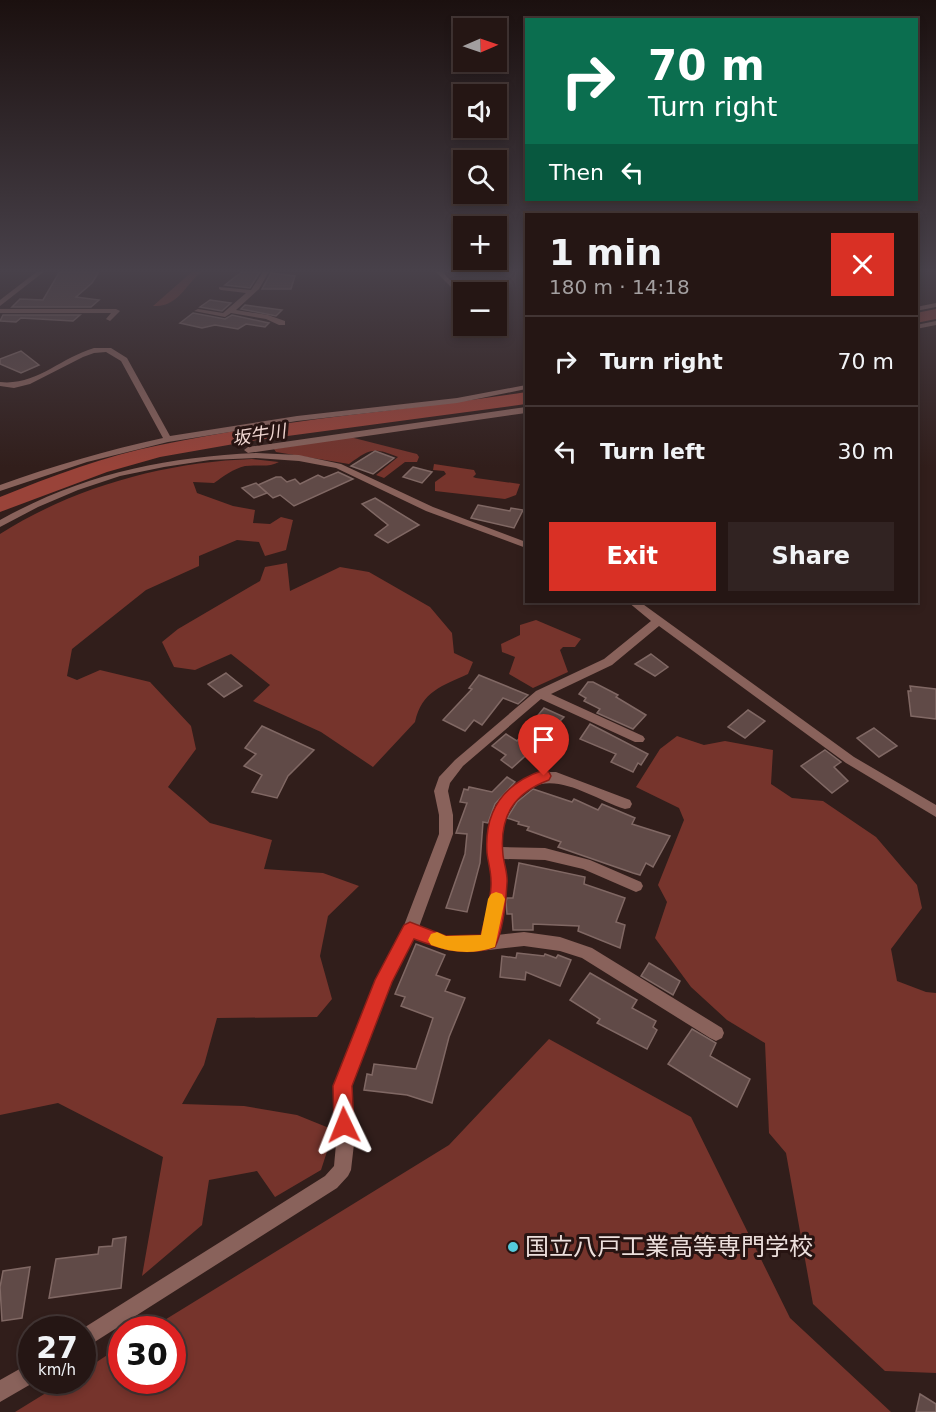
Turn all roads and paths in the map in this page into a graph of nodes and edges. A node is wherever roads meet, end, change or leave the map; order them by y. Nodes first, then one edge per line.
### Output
1 (0, 384) edge
2 (525, 387) edge
3 (525, 410) edge
4 (167, 438) junction
5 (224, 455) junction
6 (0, 488) edge
7 (0, 524) edge
8 (525, 545) edge
9 (634, 603) edge
10 (659, 620) junction
11 (540, 694) junction
12 (639, 739) dead end
13 (625, 804) dead end
14 (936, 812) edge
15 (495, 853) junction
16 (636, 886) dead end
17 (410, 930) junction
18 (489, 941) junction
19 (716, 1033) dead end
20 (96, 1331) edge
21 (18, 1381) edge
22 (0, 1392) edge

1 - 4 street
2 - 4 street
3 - 5 street
4 - 6 street
5 - 7 street
5 - 8 street
9 - 10 street
10 - 11 street
10 - 14 street
11 - 12 street
11 - 17 street
13 - 15 street
15 - 16 street
15 - 18 street
17 - 18 street
17 - 20 street
18 - 19 street
21 - 22 street

